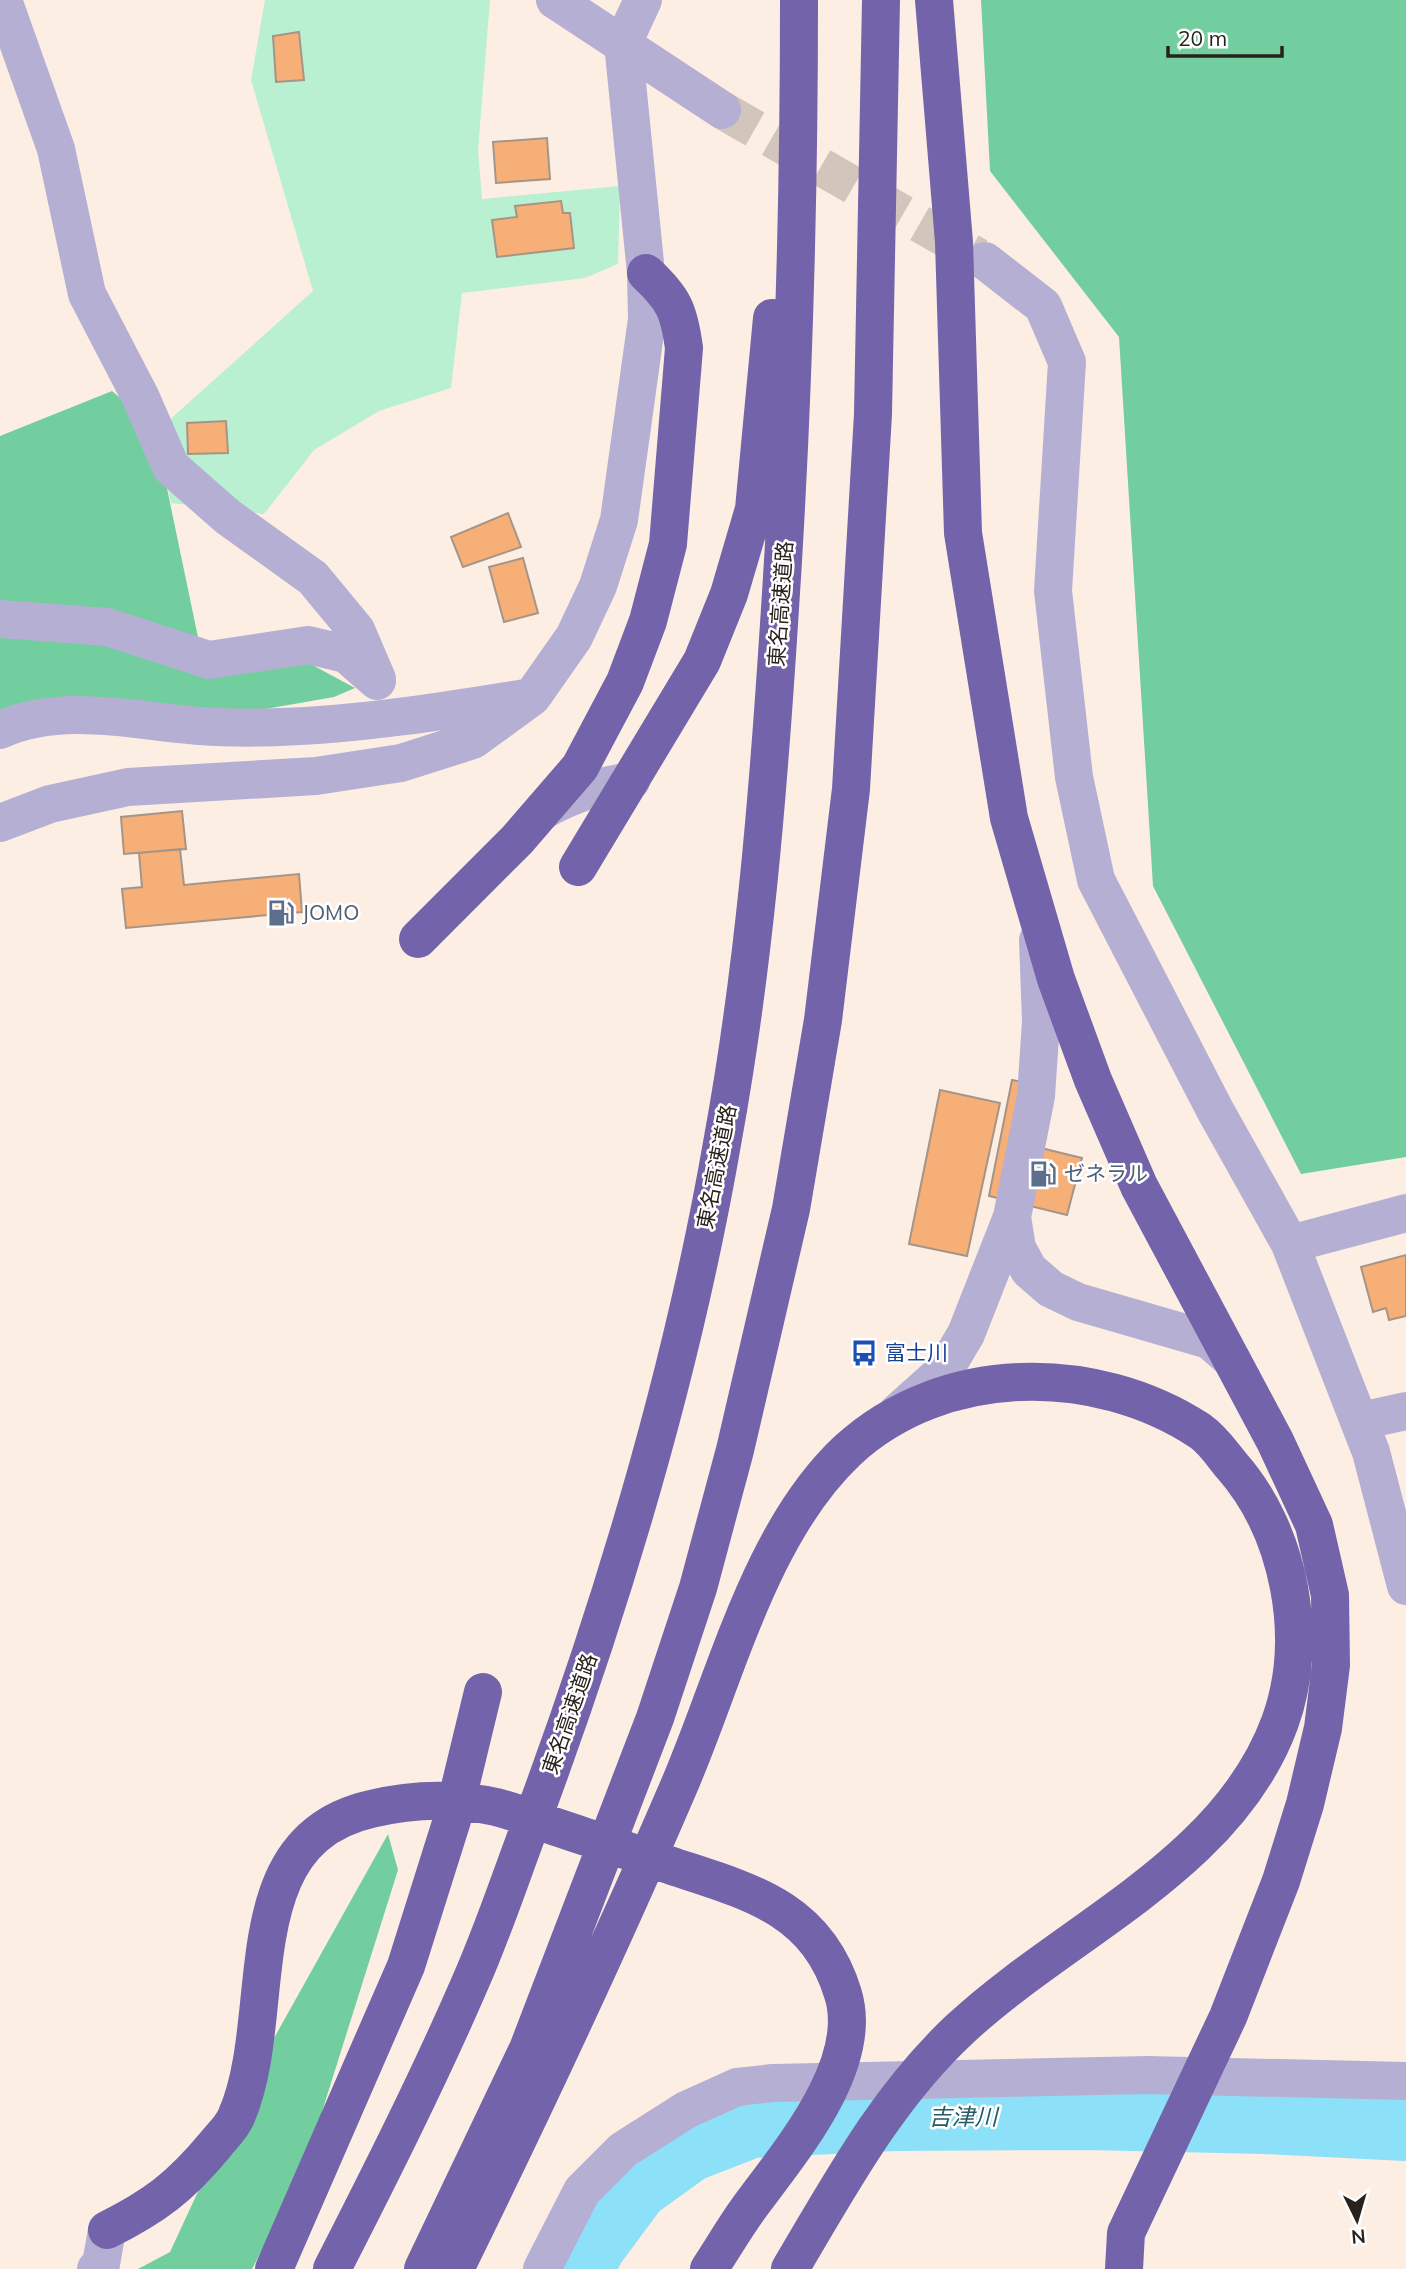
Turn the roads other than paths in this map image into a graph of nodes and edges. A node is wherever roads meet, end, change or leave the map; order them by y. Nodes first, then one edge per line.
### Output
1 (3, 0) edge
2 (555, 0) edge
3 (643, 0) edge
4 (799, 0) edge
5 (881, 0) edge
6 (934, 0) edge
7 (623, 43) junction
8 (799, 59) junction
9 (722, 110) tunnel mouth
10 (985, 261) tunnel mouth
11 (646, 273) junction
12 (0, 619) edge
13 (377, 679) junction
14 (532, 697) junction
15 (392, 719) junction
16 (0, 730) edge
17 (631, 781) junction
18 (542, 811) junction
19 (0, 823) edge
20 (578, 867) dead end
21 (1035, 907) junction
22 (418, 939) dead end
23 (1406, 1213) edge
24 (1012, 1217) junction
25 (1290, 1244) junction
26 (1232, 1360) junction
27 (1406, 1412) edge
28 (891, 1418) junction
29 (1360, 1421) junction
30 (1404, 1572) edge
31 (483, 1692) dead end
32 (1406, 2081) edge
33 (107, 2230) joint
34 (96, 2269) edge
35 (274, 2269) edge
36 (331, 2269) edge
37 (423, 2269) edge
38 (455, 2269) edge
39 (542, 2269) edge
40 (709, 2269) edge
41 (790, 2269) edge
42 (1125, 2269) edge

1 - 13 street
2 - 7 street
3 - 7 street
4 - 8 highway, 東名高速道路
5 - 37 highway
6 - 21 highway
7 - 9 street
7 - 11 street
8 - 17 highway
8 - 36 highway, 東名高速道路
10 - 25 street
11 - 14 street
11 - 18 highway
12 - 13 street
13 - 15 street
14 - 15 street
14 - 19 street
15 - 16 street
17 - 18 street
17 - 20 highway
18 - 22 highway
21 - 24 street
21 - 26 highway
23 - 25 street
24 - 26 street
24 - 28 street
25 - 29 street
26 - 42 highway
27 - 29 street
28 - 38 highway
28 - 41 highway
29 - 30 street
31 - 35 highway
32 - 39 street
33 - 34 street
33 - 40 highway

